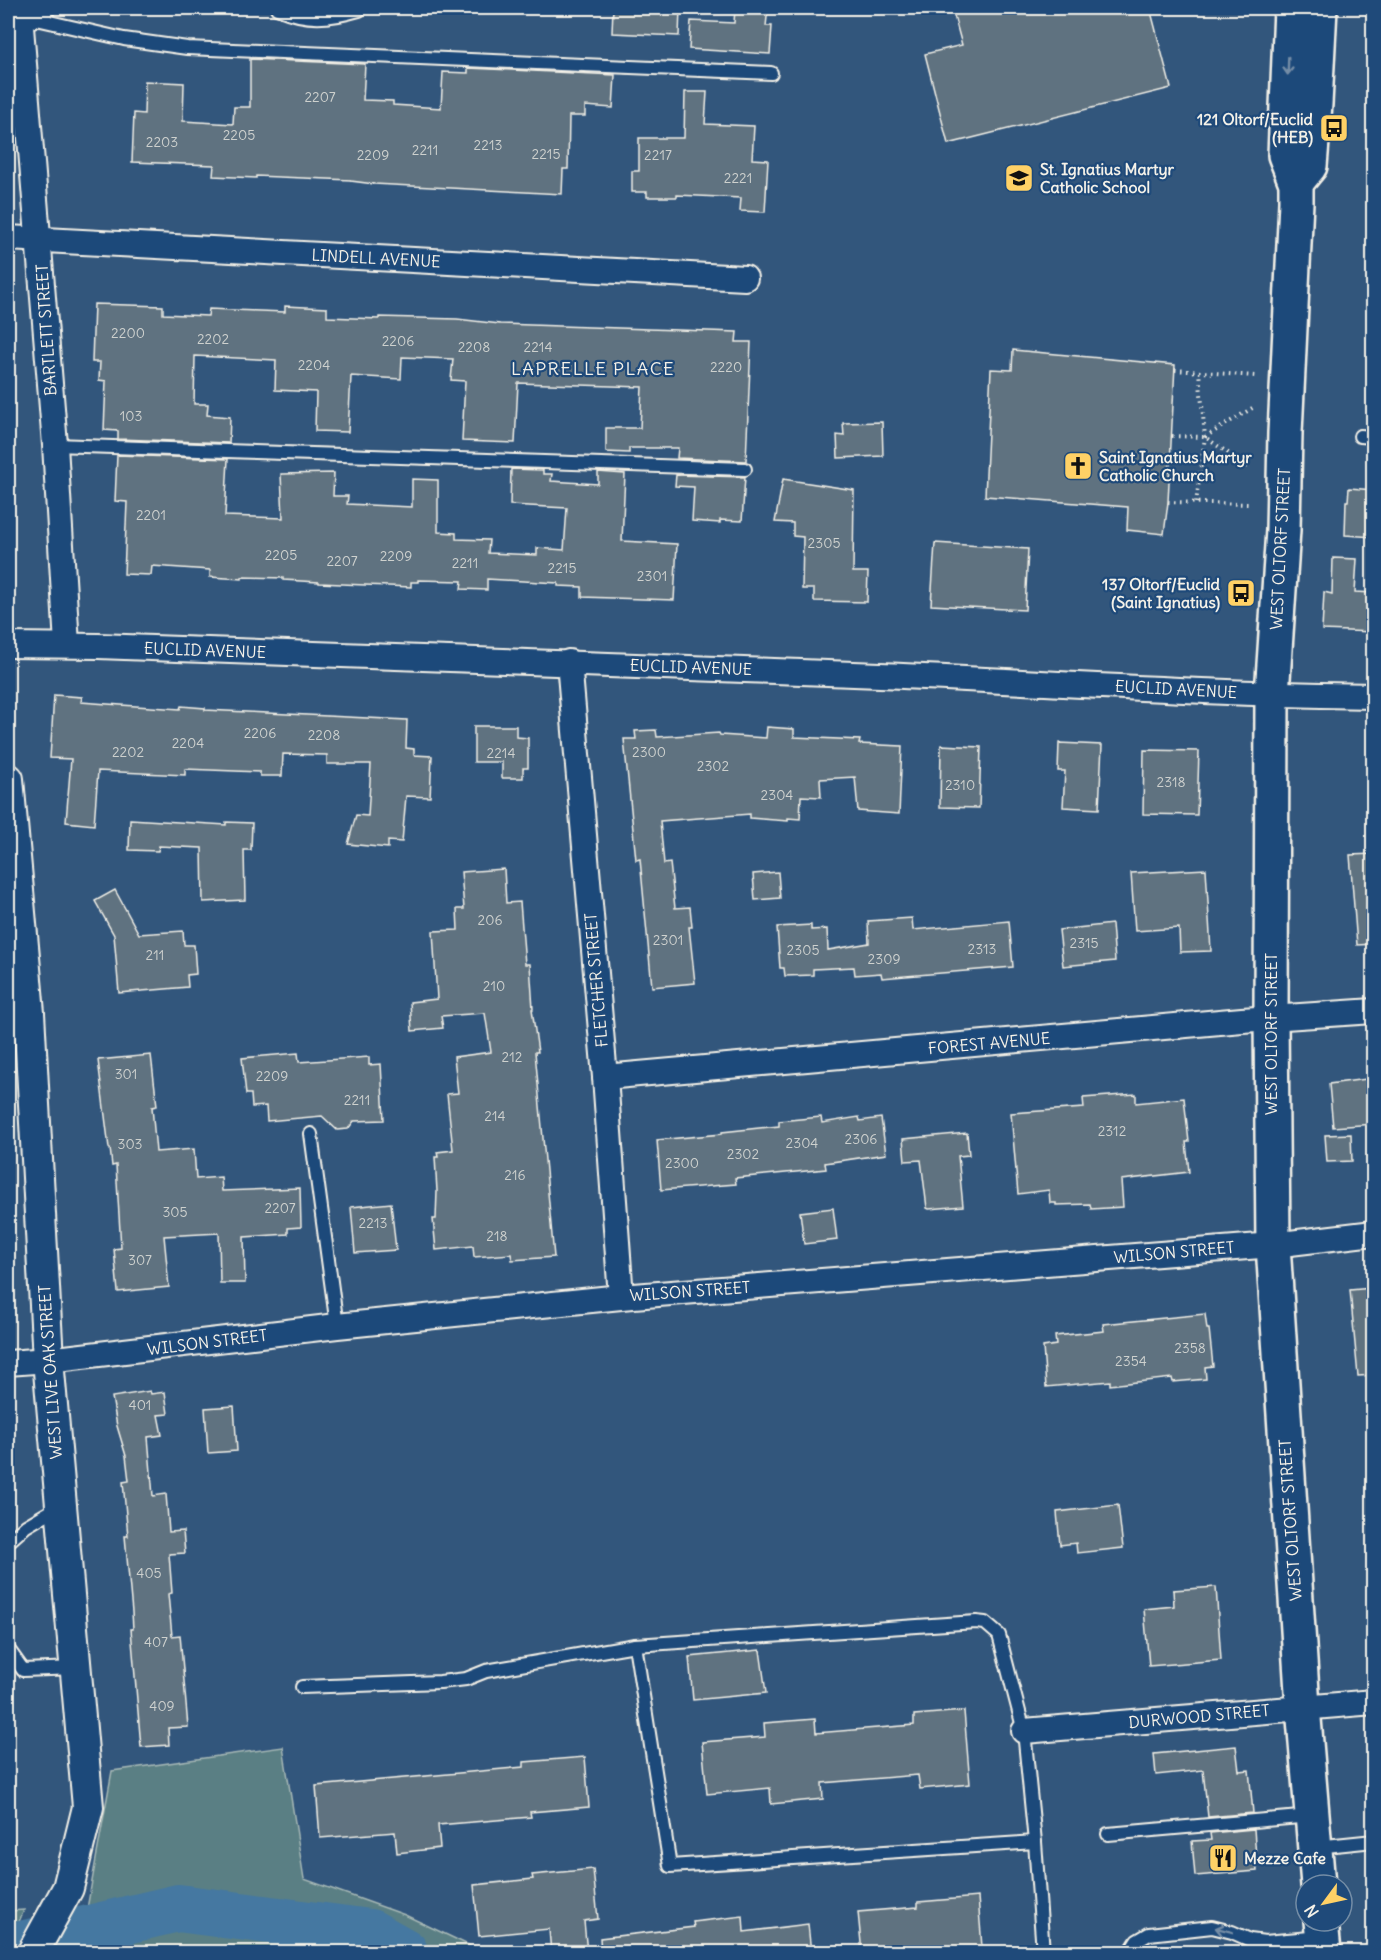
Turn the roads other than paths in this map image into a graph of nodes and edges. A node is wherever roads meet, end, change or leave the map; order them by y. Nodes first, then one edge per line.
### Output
1 (277, 8) edge
2 (361, 8) edge
3 (1291, 8) edge
4 (1320, 8) edge
5 (22, 15) edge
6 (771, 73) dead end
7 (1296, 183) junction
8 (8, 238) edge
9 (39, 239) junction
10 (745, 278) dead end
11 (1360, 436) dead end
12 (1374, 437) edge
13 (55, 445) junction
14 (745, 469) dead end
15 (8, 645) edge
16 (67, 645) junction
17 (569, 662) junction
18 (1272, 694) junction
19 (1374, 696) edge
20 (8, 794) edge
21 (1374, 1011) edge
22 (18, 1013) edge
23 (1270, 1018) junction
24 (605, 1077) junction
25 (310, 1134) dead end
26 (1374, 1233) edge
27 (1273, 1245) junction
28 (621, 1297) junction
29 (337, 1326) junction
30 (48, 1360) junction
31 (8, 1363) edge
32 (61, 1505) junction
33 (8, 1542) edge
34 (635, 1645) junction
35 (8, 1649) edge
36 (76, 1668) junction
37 (302, 1687) dead end
38 (1374, 1702) edge
39 (1303, 1707) junction
40 (1024, 1731) junction
41 (1313, 1832) junction
42 (1108, 1834) dead end
43 (1374, 1841) edge
44 (1035, 1842) junction
45 (1317, 1873) edge
46 (1322, 1937) edge
47 (33, 1953) edge
48 (1043, 1953) edge
49 (1130, 1953) edge

1 - 2 lane
3 -> 7 main road, WEST OLTORF STREET
4 - 7 main road, WEST OLTORF STREET
5 - 6 lane
5 - 9 street, BARTLETT STREET
7 - 18 main road, WEST OLTORF STREET
8 - 9 street, LINDELL AVENUE
9 - 10 street, LINDELL AVENUE
9 - 13 street, BARTLETT STREET
11 - 12 lane
13 - 14 lane
13 - 16 street, BARTLETT STREET
15 - 16 street, EUCLID AVENUE
16 - 17 street, EUCLID AVENUE
17 - 18 street, EUCLID AVENUE
17 - 24 street, FLETCHER STREET
18 - 19 street, EUCLID AVENUE
18 - 23 main road, WEST OLTORF STREET
20 - 22 street, WEST LIVE OAK STREET
21 - 23 street, FOREST AVENUE
22 - 30 street, WEST LIVE OAK STREET
23 - 24 street, FOREST AVENUE
23 - 27 main road, WEST OLTORF STREET
24 - 28 street, FLETCHER STREET
25 - 29 lane
26 - 27 street, WILSON STREET
27 - 28 street, WILSON STREET
27 - 39 main road, WEST OLTORF STREET
28 - 29 street, WILSON STREET
29 - 30 street, WILSON STREET
30 - 31 street, WILSON STREET
30 - 32 street, WEST LIVE OAK STREET
32 - 33 lane
32 - 36 street, WEST LIVE OAK STREET
34 - 37 lane
34 - 40 lane
34 - 44 lane
35 - 36 lane
36 - 47 street, WEST LIVE OAK STREET
38 - 39 street, DURWOOD STREET
39 - 40 street, DURWOOD STREET
39 - 41 main road, WEST OLTORF STREET
40 - 44 lane
41 - 42 lane
41 - 43 lane
41 - 45 main road, WEST OLTORF STREET
44 - 48 lane
46 -> 49 lane

